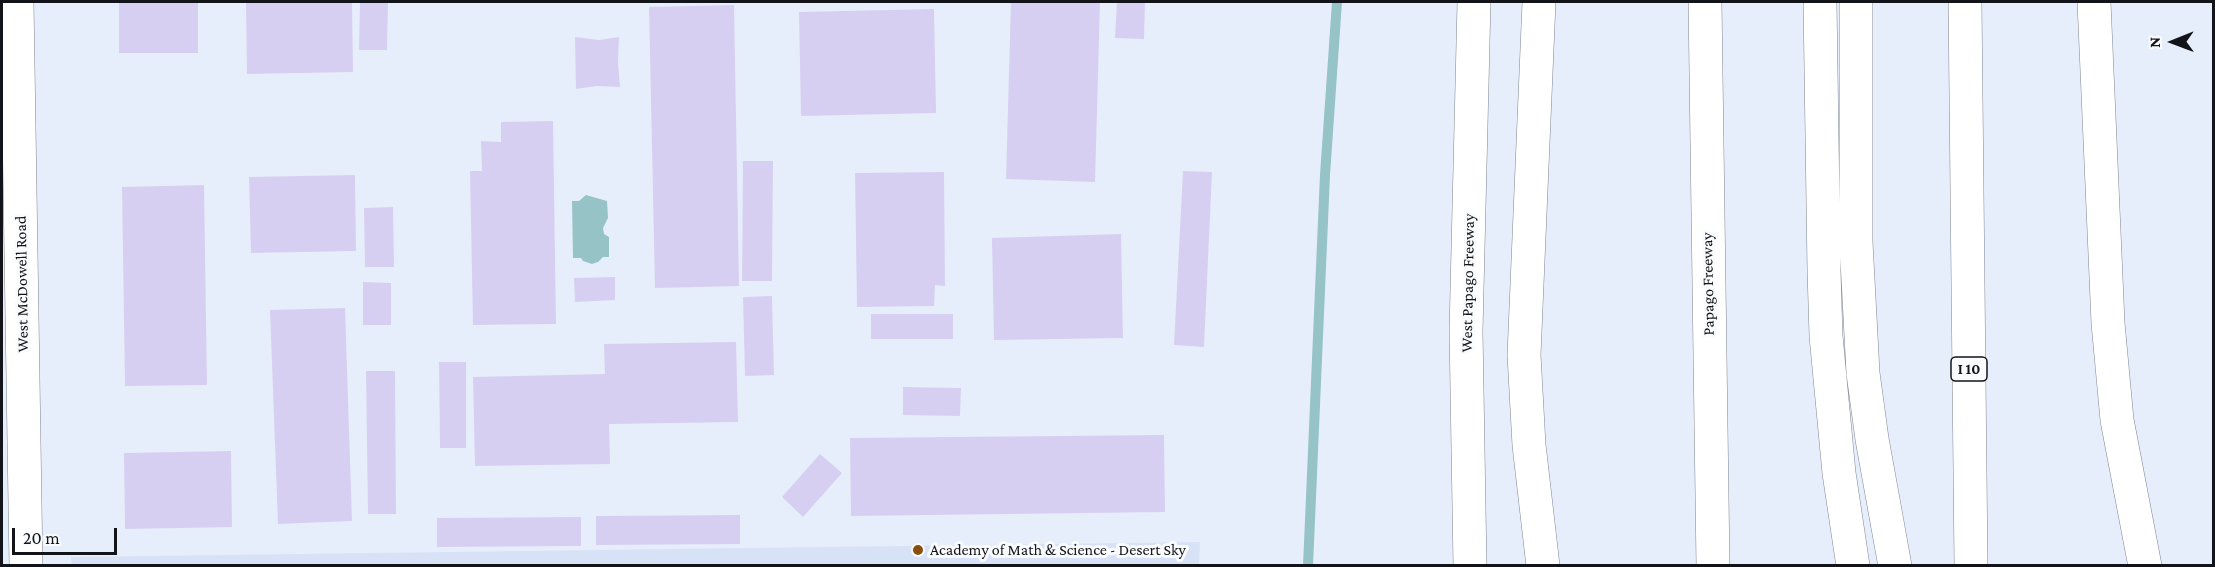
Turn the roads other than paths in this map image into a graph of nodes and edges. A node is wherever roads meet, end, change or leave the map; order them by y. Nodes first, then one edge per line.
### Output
1 (17, 2) edge
2 (1474, 2) edge
3 (1539, 2) edge
4 (1705, 2) edge
5 (1820, 2) edge
6 (1856, 2) edge
7 (1965, 2) edge
8 (2094, 2) edge
9 (1707, 175) junction
10 (1541, 550) edge
11 (26, 566) edge
12 (1470, 566) edge
13 (1699, 566) edge
14 (1713, 566) edge
15 (1853, 566) edge
16 (1895, 566) edge
17 (1971, 566) edge
18 (2145, 566) edge

1 - 11 main road, West McDowell Road
2 - 12 main road, West Papago Freeway
3 - 10 main road
4 - 9 main road, Papago Freeway
5 - 15 main road
6 - 16 main road
7 - 17 main road, I 10
8 - 18 main road
9 - 13 main road
9 - 14 main road, Papago Freeway

